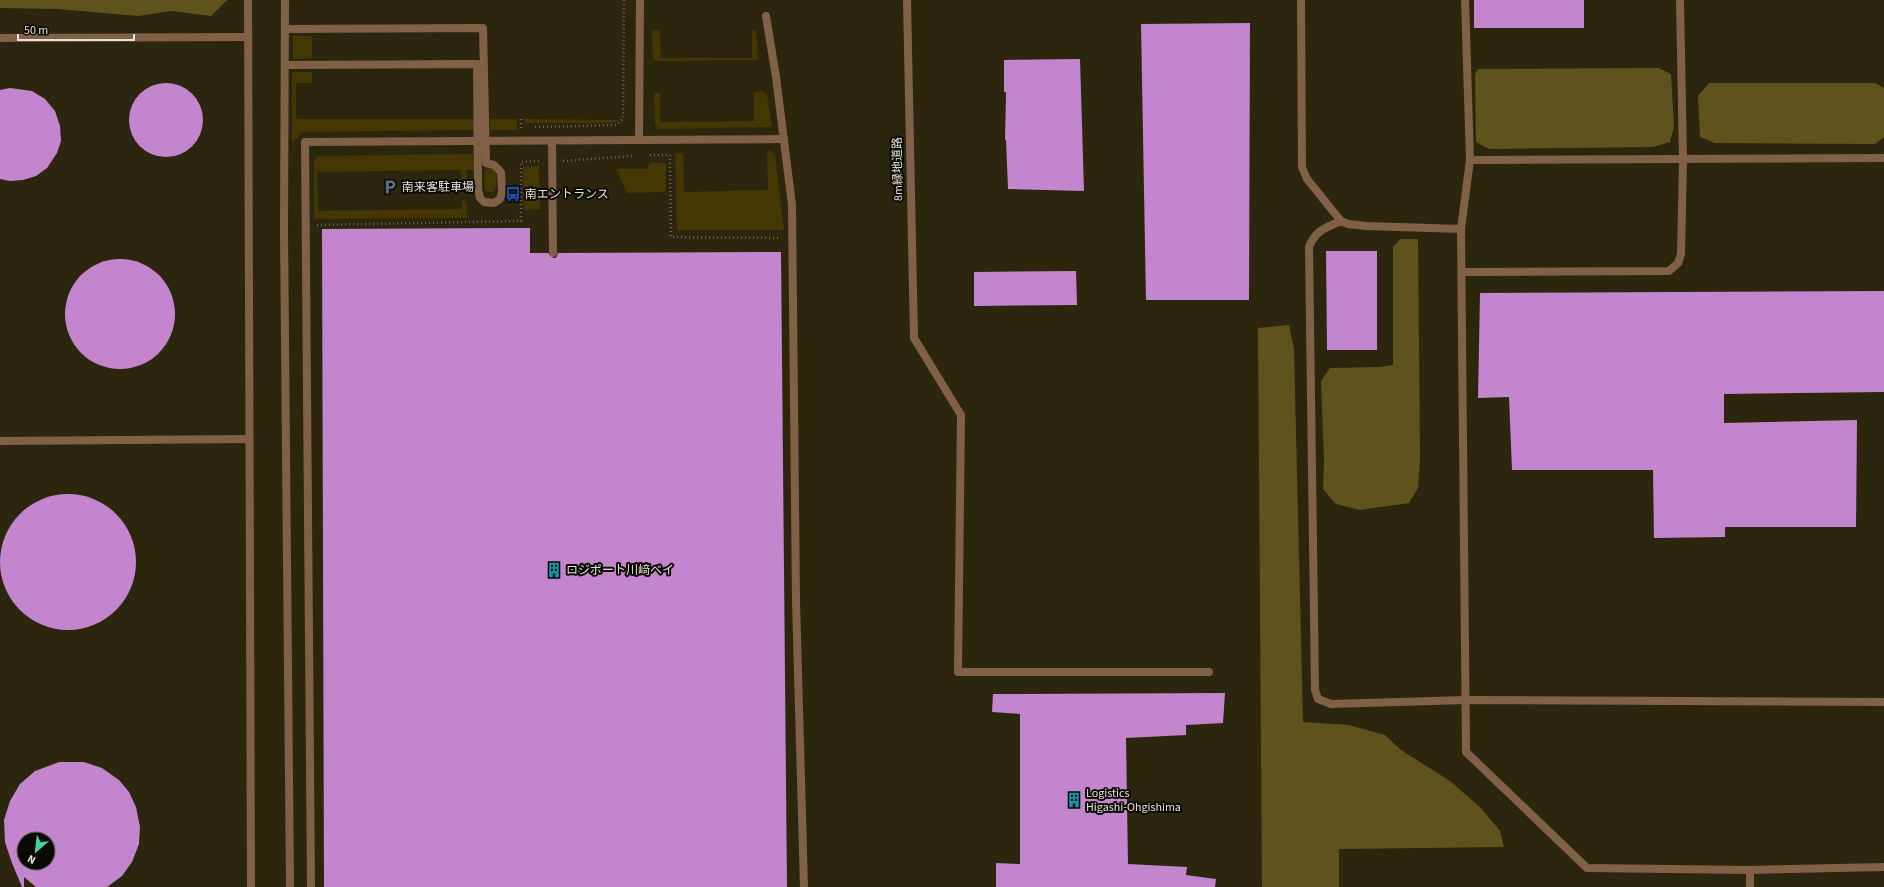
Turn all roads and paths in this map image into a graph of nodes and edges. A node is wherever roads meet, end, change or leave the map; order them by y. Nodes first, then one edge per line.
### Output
1 (248, 0) edge
2 (285, 0) edge
3 (624, 0) edge
4 (640, 0) edge
5 (907, 0) edge
6 (1301, 0) edge
7 (1465, 0) edge
8 (1680, 0) edge
9 (766, 16) dead end
10 (285, 29) junction
11 (248, 37) junction
12 (0, 38) edge
13 (286, 65) junction
14 (521, 119) dead end
15 (552, 140) junction
16 (639, 140) junction
17 (784, 140) junction
18 (481, 141) junction
19 (650, 155) dead end
20 (632, 156) dead end
21 (1884, 158) edge
22 (1683, 159) junction
23 (1470, 160) junction
24 (540, 161) dead end
25 (563, 161) dead end
26 (1341, 221) junction
27 (1461, 229) junction
28 (317, 232) dead end
29 (784, 238) dead end
30 (553, 253) dead end
31 (1462, 272) junction
32 (250, 439) junction
33 (0, 441) edge
34 (1209, 672) dead end
35 (1466, 700) junction
36 (1884, 702) edge
37 (1884, 867) edge
38 (1750, 870) junction
39 (251, 887) edge
40 (290, 887) edge
41 (311, 887) edge
42 (804, 887) edge
43 (1750, 887) edge

1 - 11 street
2 - 10 street
3 - 14 path
4 - 16 street
5 - 34 street, 8m緑地道路
6 - 26 street
7 - 23 street
8 - 22 street
9 - 17 street
10 - 13 street
10 - 18 street
11 - 12 street
11 - 32 street
13 - 18 street
13 - 40 street
15 - 16 street
15 - 18 street
15 - 30 street
16 - 17 street
17 - 42 street
18 - 18 street
18 - 41 street
19 - 29 path
20 - 25 path
21 - 22 street
22 - 23 street
22 - 31 street
23 - 27 street
24 - 28 path
26 - 27 street
26 - 35 street
27 - 31 street
31 - 35 street
32 - 33 street
32 - 39 street
35 - 36 street
35 - 38 street
37 - 38 street
38 - 43 street

